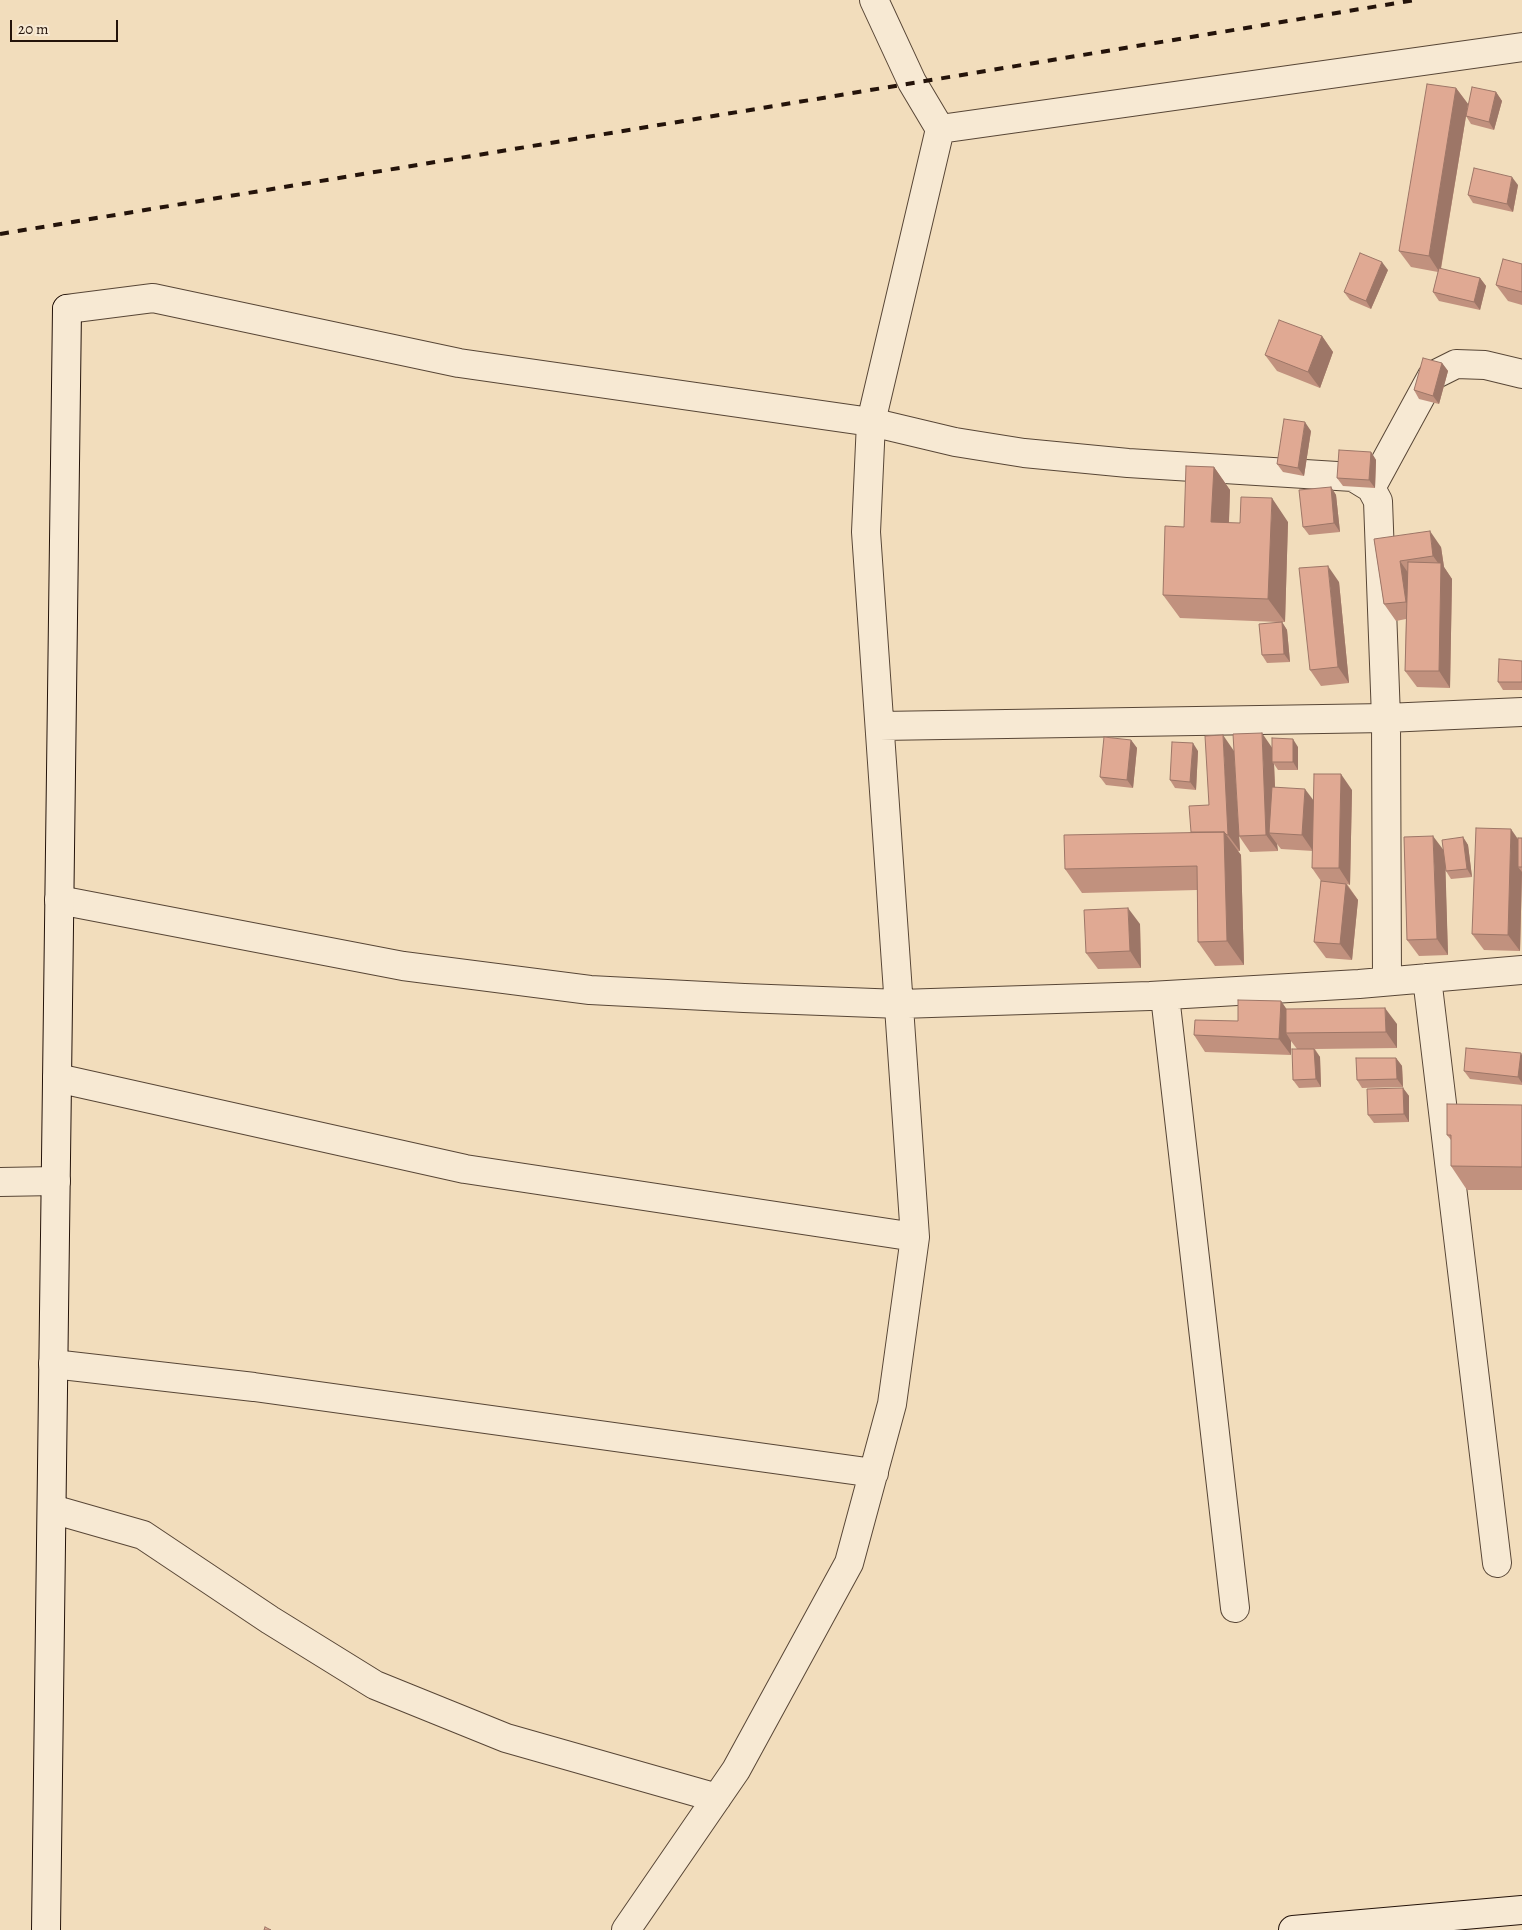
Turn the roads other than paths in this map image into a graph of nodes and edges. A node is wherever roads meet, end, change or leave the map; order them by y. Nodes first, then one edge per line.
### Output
1 (874, 0) edge
2 (1522, 46) edge
3 (940, 129) junction
4 (1522, 374) edge
5 (871, 422) junction
6 (1370, 488) junction
7 (1522, 712) edge
8 (1386, 718) junction
9 (880, 726) junction
10 (59, 900) junction
11 (1522, 970) edge
12 (1427, 978) junction
13 (1387, 981) junction
14 (1165, 996) junction
15 (900, 1004) junction
16 (57, 1078) junction
17 (56, 1180) junction
18 (0, 1182) edge
19 (915, 1237) junction
20 (53, 1364) junction
21 (874, 1473) junction
22 (52, 1510) junction
23 (1497, 1564) dead end
24 (1235, 1608) dead end
25 (717, 1798) junction
26 (1522, 1910) edge
27 (46, 1930) edge
28 (626, 1930) edge
29 (1293, 1930) edge

1 - 3 street
2 - 3 street
3 - 5 street
4 - 6 street
5 - 6 street
5 - 9 street
5 - 10 street
6 - 8 street
7 - 8 street
8 - 9 street
8 - 13 street
9 - 15 street
10 - 15 street
10 - 16 street
11 - 12 street
12 - 13 street
12 - 23 street
13 - 14 street
14 - 15 street
14 - 24 street
15 - 19 street
16 - 17 street
16 - 19 street
17 - 18 street
17 - 20 street
19 - 21 street
20 - 21 street
20 - 22 street
21 - 25 street
22 - 25 street
22 - 27 street
25 - 28 street
26 - 29 street

